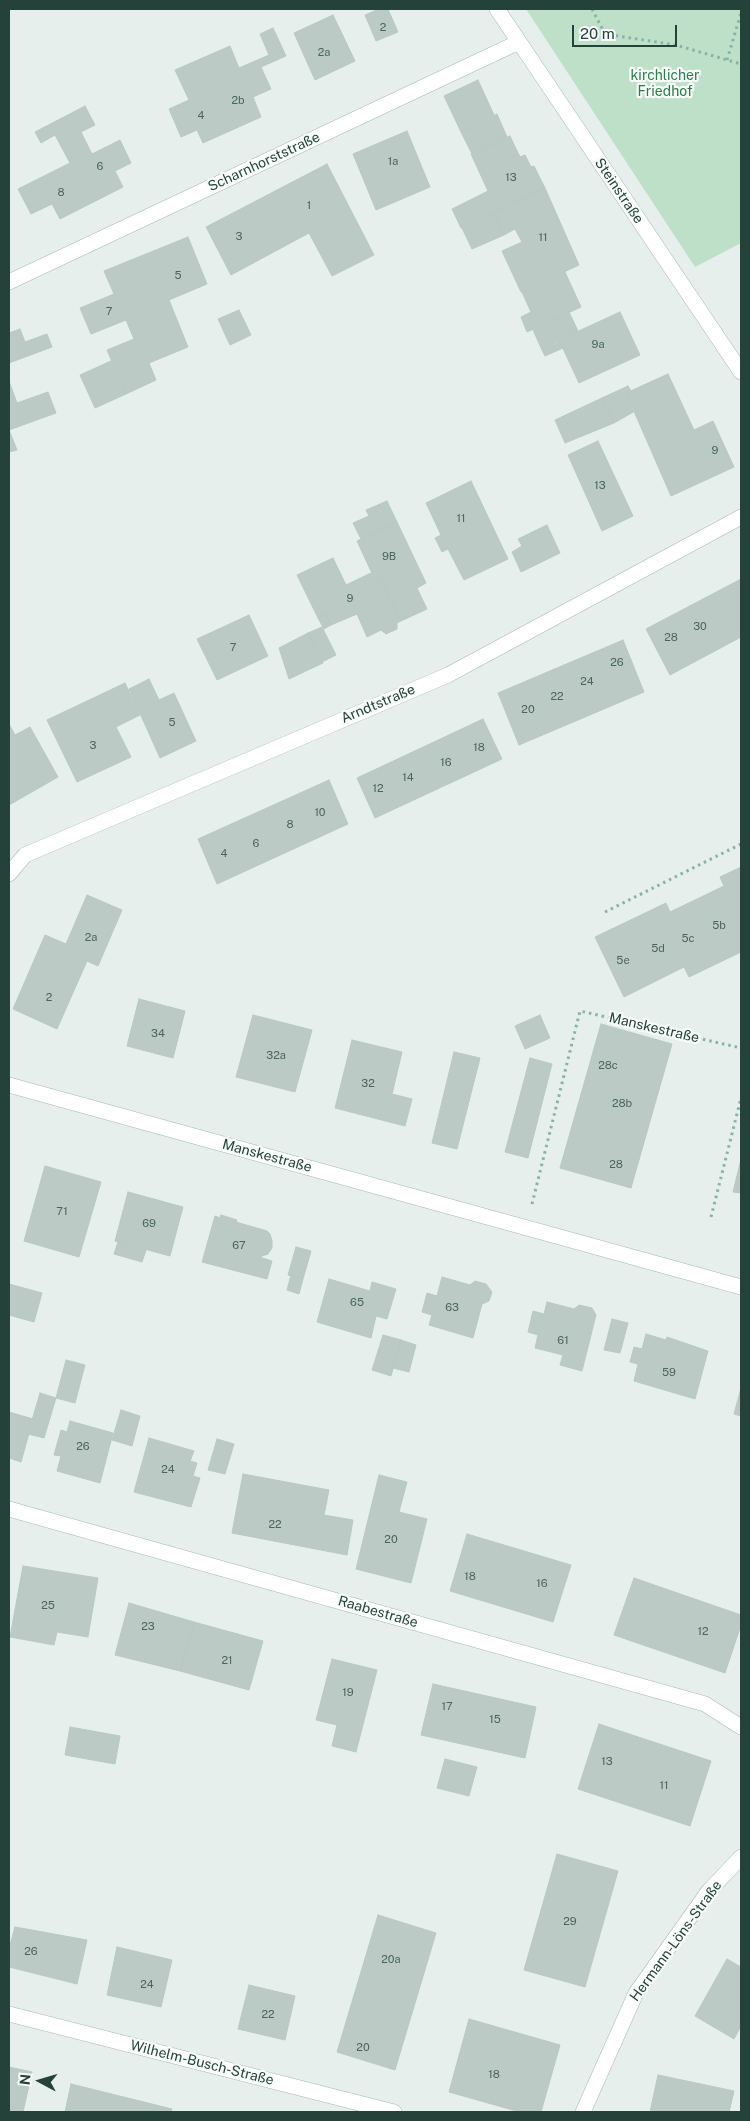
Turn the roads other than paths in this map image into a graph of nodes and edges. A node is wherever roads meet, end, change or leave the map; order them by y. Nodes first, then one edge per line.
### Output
1 (496, 9) edge
2 (519, 42) junction
3 (9, 282) edge
4 (741, 372) edge
5 (741, 517) edge
6 (9, 874) edge
7 (9, 1085) edge
8 (741, 1287) edge
9 (9, 1509) edge
10 (741, 1727) edge
11 (741, 1857) edge
12 (9, 2014) edge
13 (394, 2112) edge
14 (583, 2112) edge

1 - 2 street, Steinstraße
2 - 3 street, Scharnhorststraße
2 - 4 street, Steinstraße
5 - 6 street, Arndtstraße
7 - 8 street, Manskestraße
9 - 10 street, Raabestraße
11 - 14 street, Hermann-Löns-Straße
12 - 13 street, Wilhelm-Busch-Straße

